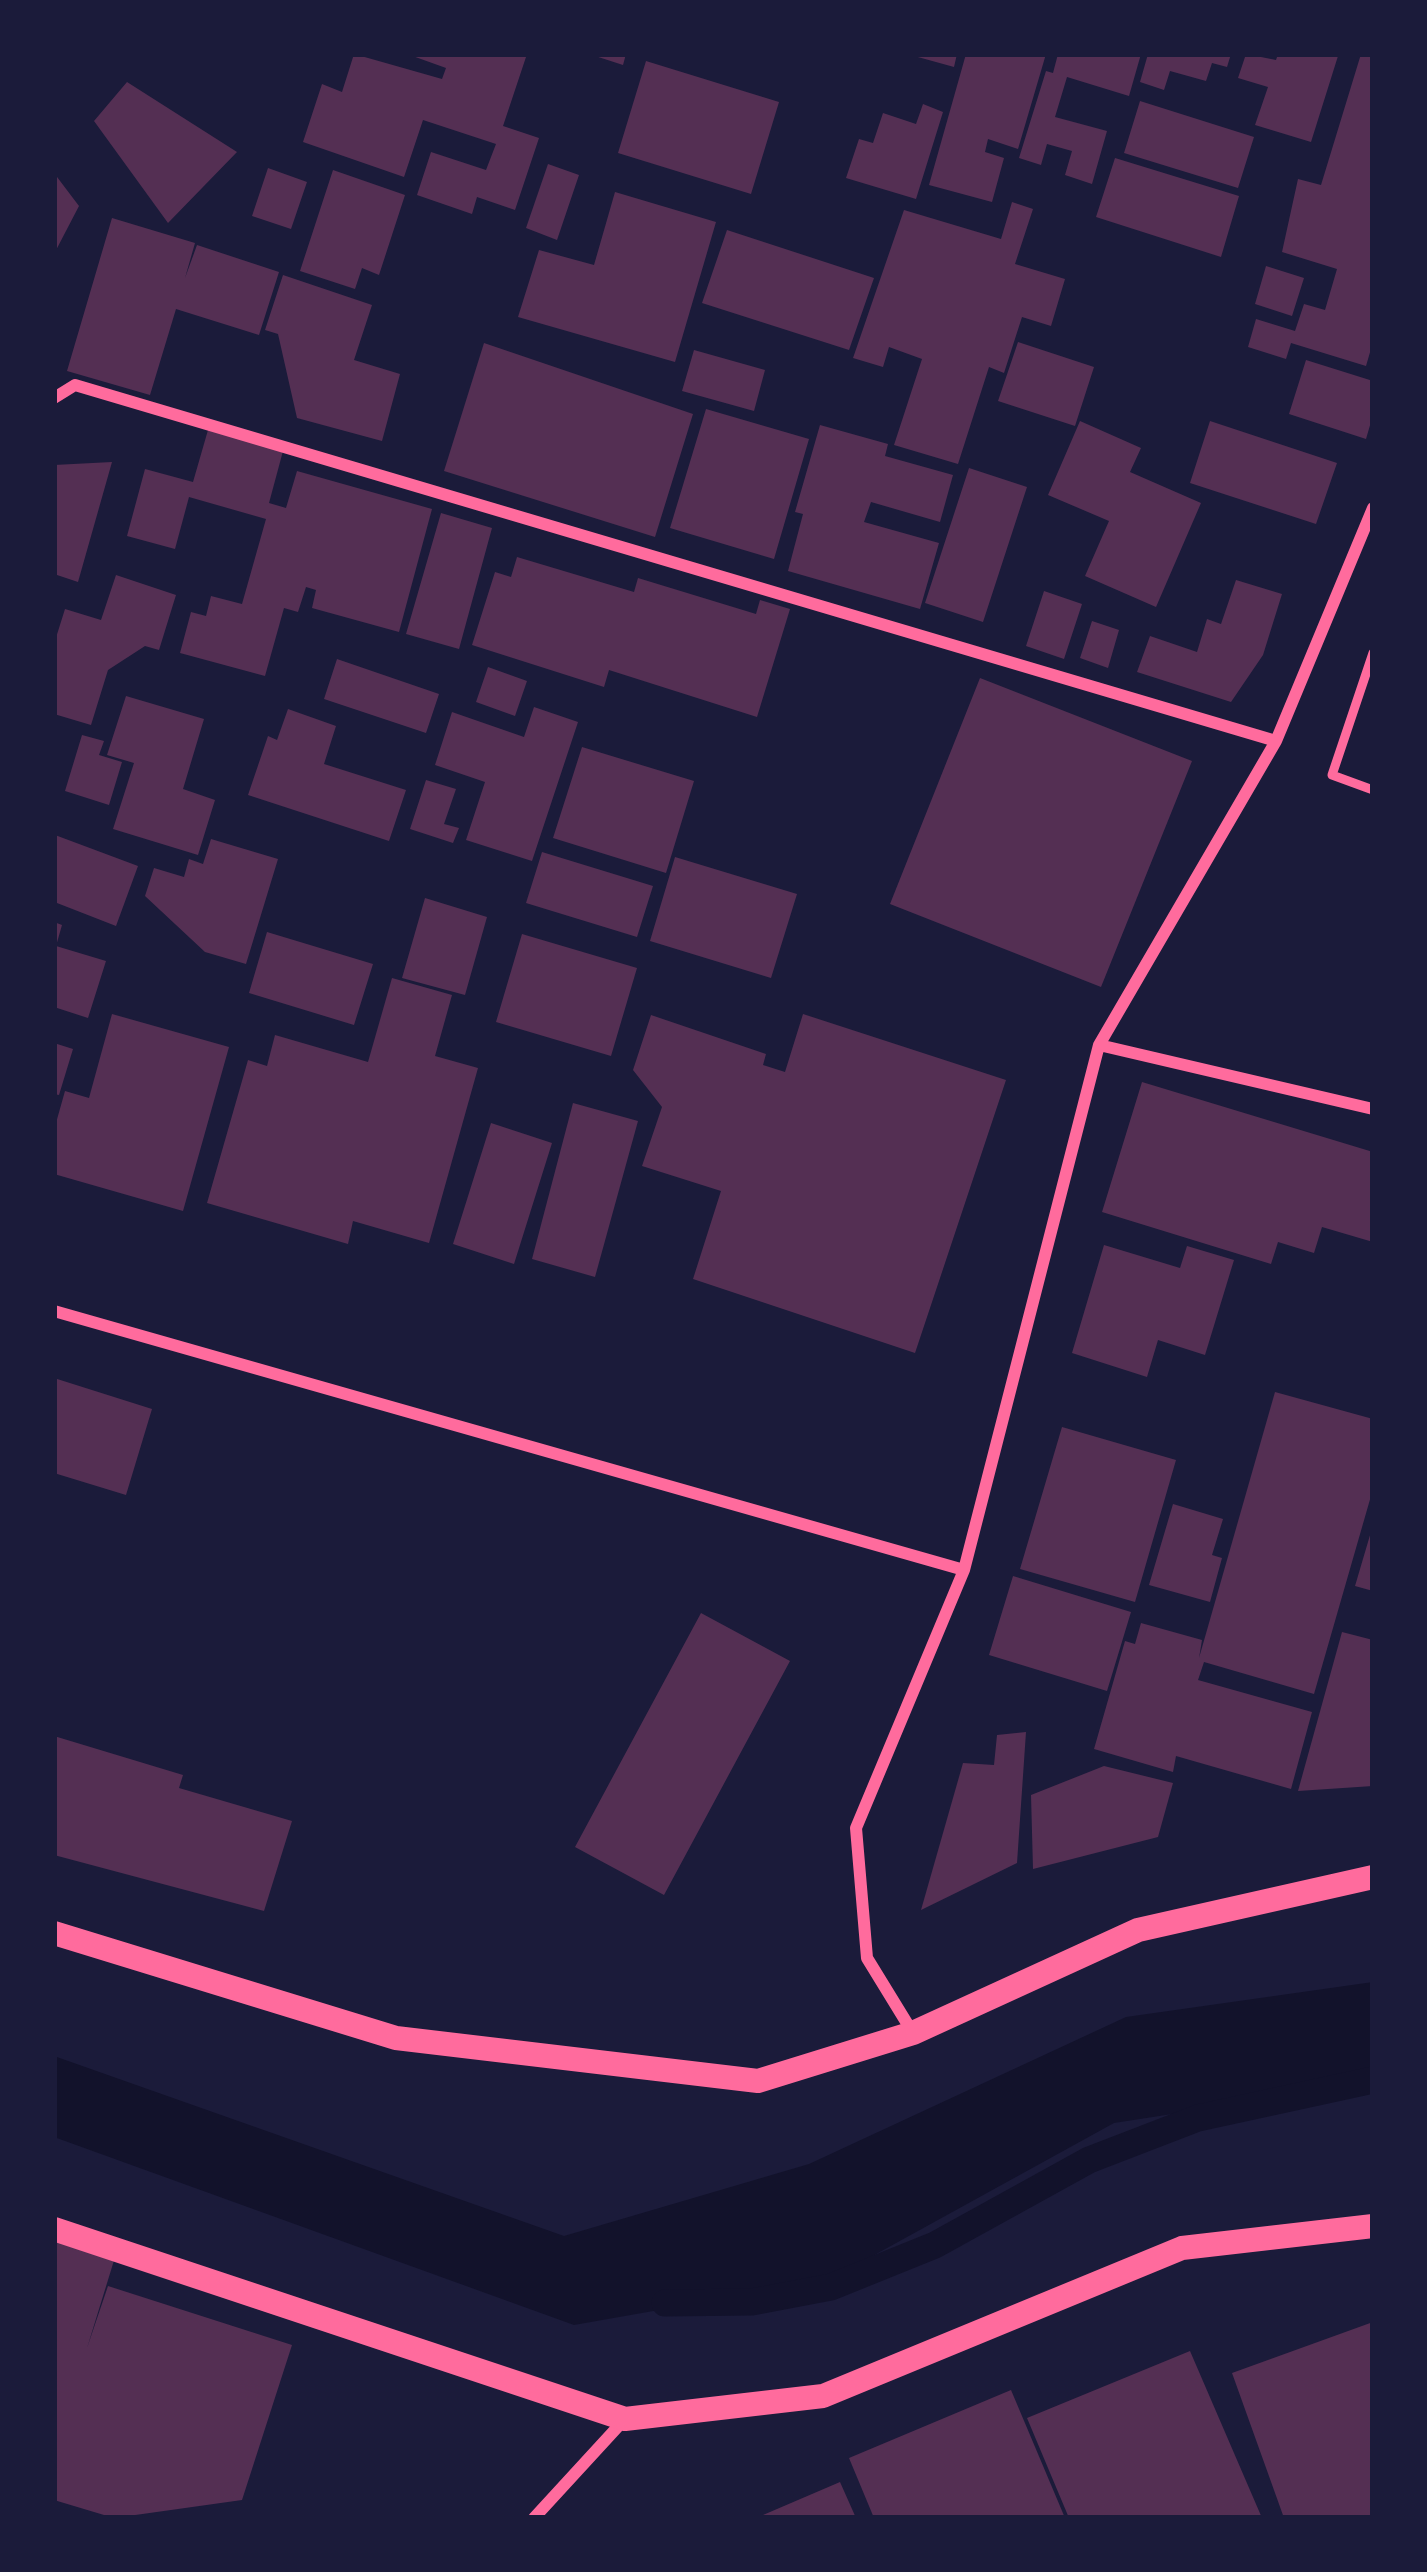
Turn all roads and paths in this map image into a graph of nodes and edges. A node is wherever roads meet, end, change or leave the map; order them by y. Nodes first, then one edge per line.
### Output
1 (54, 398) edge
2 (1373, 508) edge
3 (1373, 653) edge
4 (1276, 741) junction
5 (1373, 790) edge
6 (1099, 1046) junction
7 (1373, 1109) edge
8 (54, 1311) edge
9 (964, 1570) junction
10 (1373, 1877) edge
11 (54, 1933) edge
12 (913, 2032) junction
13 (1373, 2226) edge
14 (54, 2228) edge
15 (625, 2419) junction
16 (534, 2518) edge

1 - 4 street
2 - 4 street
3 - 5 lane
4 - 6 street
6 - 7 street
6 - 9 street
8 - 9 street
9 - 12 street
10 - 12 main road
11 - 12 main road
13 - 15 main road
14 - 15 main road
15 - 16 street

